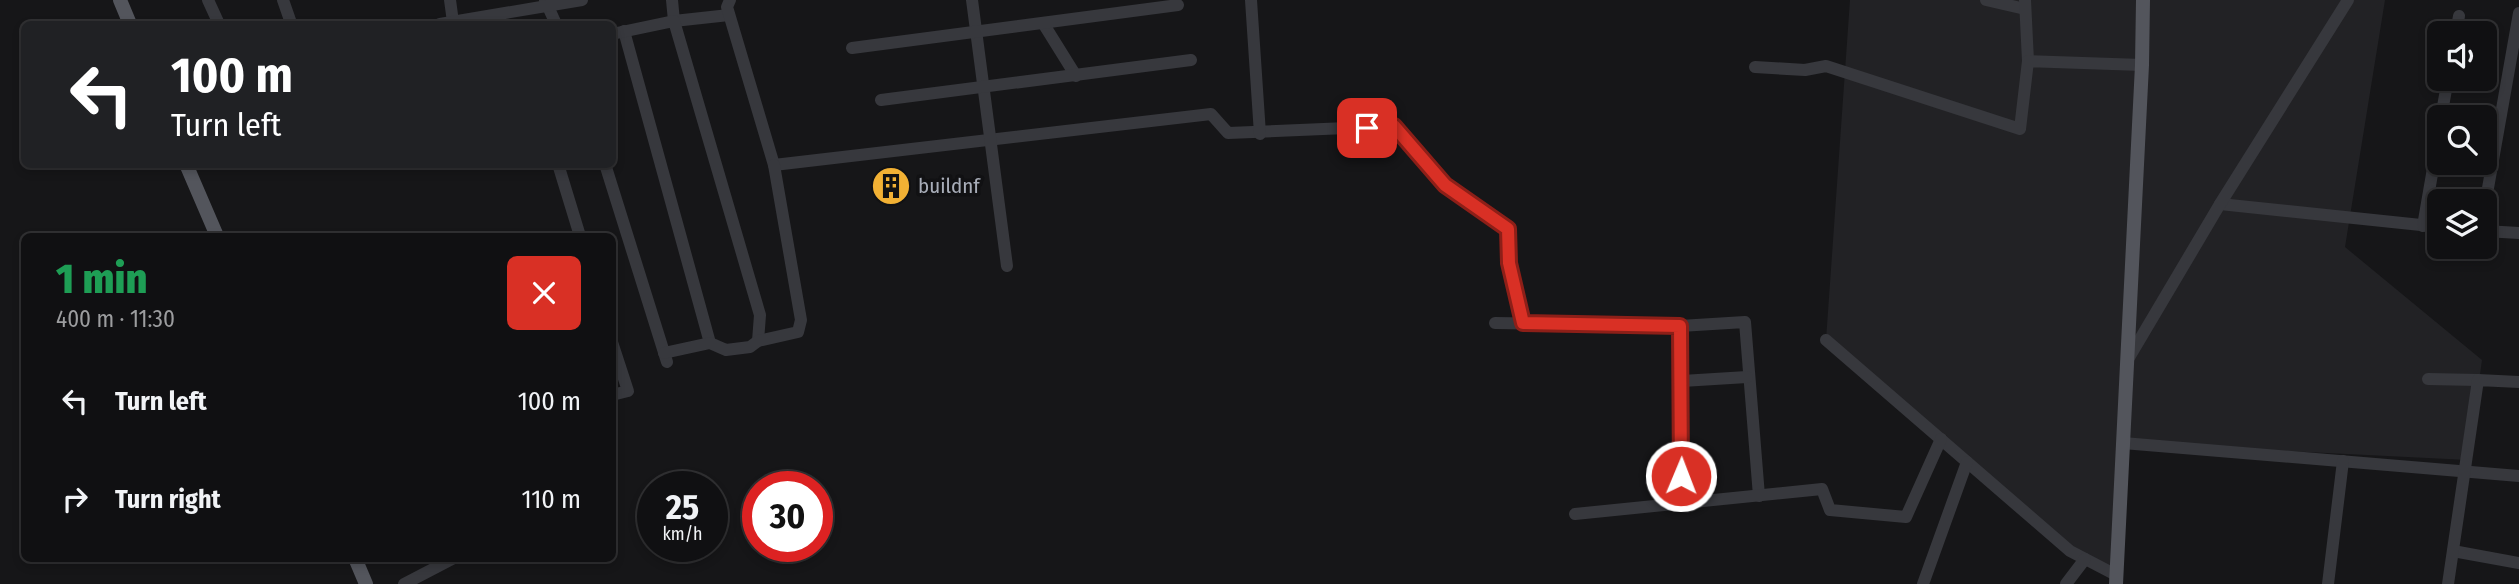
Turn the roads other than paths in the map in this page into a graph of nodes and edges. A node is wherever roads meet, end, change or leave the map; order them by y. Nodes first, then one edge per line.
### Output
1 (120, 0) edge
2 (208, 0) edge
3 (283, 0) edge
4 (450, 0) edge
5 (582, 0) edge
6 (672, 0) edge
7 (730, 0) edge
8 (972, 0) edge
9 (1251, 0) edge
10 (1986, 0) edge
11 (2143, 0) edge
12 (2348, 0) edge
13 (545, 3) edge
14 (2025, 4) edge
15 (1178, 5) dead end
16 (2519, 13) edge
17 (729, 15) junction
18 (2459, 16) dead end
19 (129, 21) edge
20 (218, 21) edge
21 (290, 21) edge
22 (453, 21) edge
23 (487, 21) edge
24 (554, 21) edge
25 (674, 21) junction
26 (2458, 21) edge
27 (1043, 23) junction
28 (618, 32) edge
29 (976, 32) junction
30 (852, 48) dead end
31 (1191, 60) dead end
32 (2028, 61) junction
33 (2142, 65) junction
34 (1755, 67) dead end
35 (1076, 76) junction
36 (984, 87) junction
37 (881, 100) dead end
38 (1260, 134) junction
39 (991, 140) junction
40 (774, 165) junction
41 (188, 168) edge
42 (559, 168) edge
43 (606, 168) edge
44 (2432, 175) edge
45 (2488, 189) edge
46 (2220, 204) junction
47 (2423, 226) junction
48 (2427, 226) edge
49 (2497, 232) edge
50 (216, 233) edge
51 (579, 233) edge
52 (2519, 233) edge
53 (1007, 266) dead end
54 (1495, 323) dead end
55 (1523, 323) junction
56 (1680, 326) junction
57 (1826, 340) dead end
58 (758, 341) junction
59 (710, 343) junction
60 (616, 354) edge
61 (2127, 361) junction
62 (1747, 377) junction
63 (2428, 379) dead end
64 (2478, 380) junction
65 (1682, 381) junction
66 (2519, 382) edge
67 (616, 394) edge
68 (1941, 439) junction
69 (2123, 443) junction
70 (2343, 461) junction
71 (1967, 462) junction
72 (2466, 470) junction
73 (2519, 476) edge
74 (1759, 496) junction
75 (1685, 503) junction
76 (1574, 514) dead end
77 (2453, 551) junction
78 (2085, 559) junction
79 (357, 562) edge
80 (446, 562) edge
81 (2519, 563) edge
82 (2116, 580) edge
83 (366, 584) edge
84 (404, 584) edge
85 (1923, 584) edge
86 (2066, 584) edge
87 (2328, 584) edge
88 (2448, 584) edge

1 - 19 main road
2 - 20 street
3 - 21 street
4 - 22 street
5 - 13 street
6 - 25 street
7 - 17 street
8 - 29 street
9 - 38 street
10 - 14 street
11 - 33 main road
12 - 46 street
13 - 23 street
13 - 24 street
14 - 32 street
15 - 27 street
16 - 45 street
17 - 25 street
17 - 40 street
18 - 26 street
25 - 28 street
25 - 58 street
27 - 29 street
27 - 35 street
28 - 59 street
29 - 30 street
29 - 36 street
31 - 35 street
32 - 33 street
32 - 34 street
33 - 61 main road
35 - 36 street
36 - 37 street
36 - 39 street
38 - 39 street
38 - 55 street
39 - 40 street
39 - 53 street
40 - 58 street
41 - 50 main road
42 - 51 street
43 - 59 street
44 - 47 street
46 - 47 street
46 - 61 street
47 - 48 street
49 - 52 street
54 - 55 street
55 - 56 street
56 - 62 street
56 - 65 street
57 - 68 street
58 - 59 street
60 - 67 street
61 - 69 main road
62 - 65 street
62 - 74 street
63 - 64 street
64 - 66 street
64 - 72 street
65 - 75 street
68 - 71 street
68 - 74 street
69 - 70 street
69 - 82 main road
70 - 72 street
70 - 87 street
71 - 78 street
71 - 85 street
72 - 73 street
72 - 77 street
74 - 75 street
75 - 76 street
77 - 81 street
77 - 88 street
78 - 82 street
78 - 86 street
79 - 83 main road
80 - 84 street

